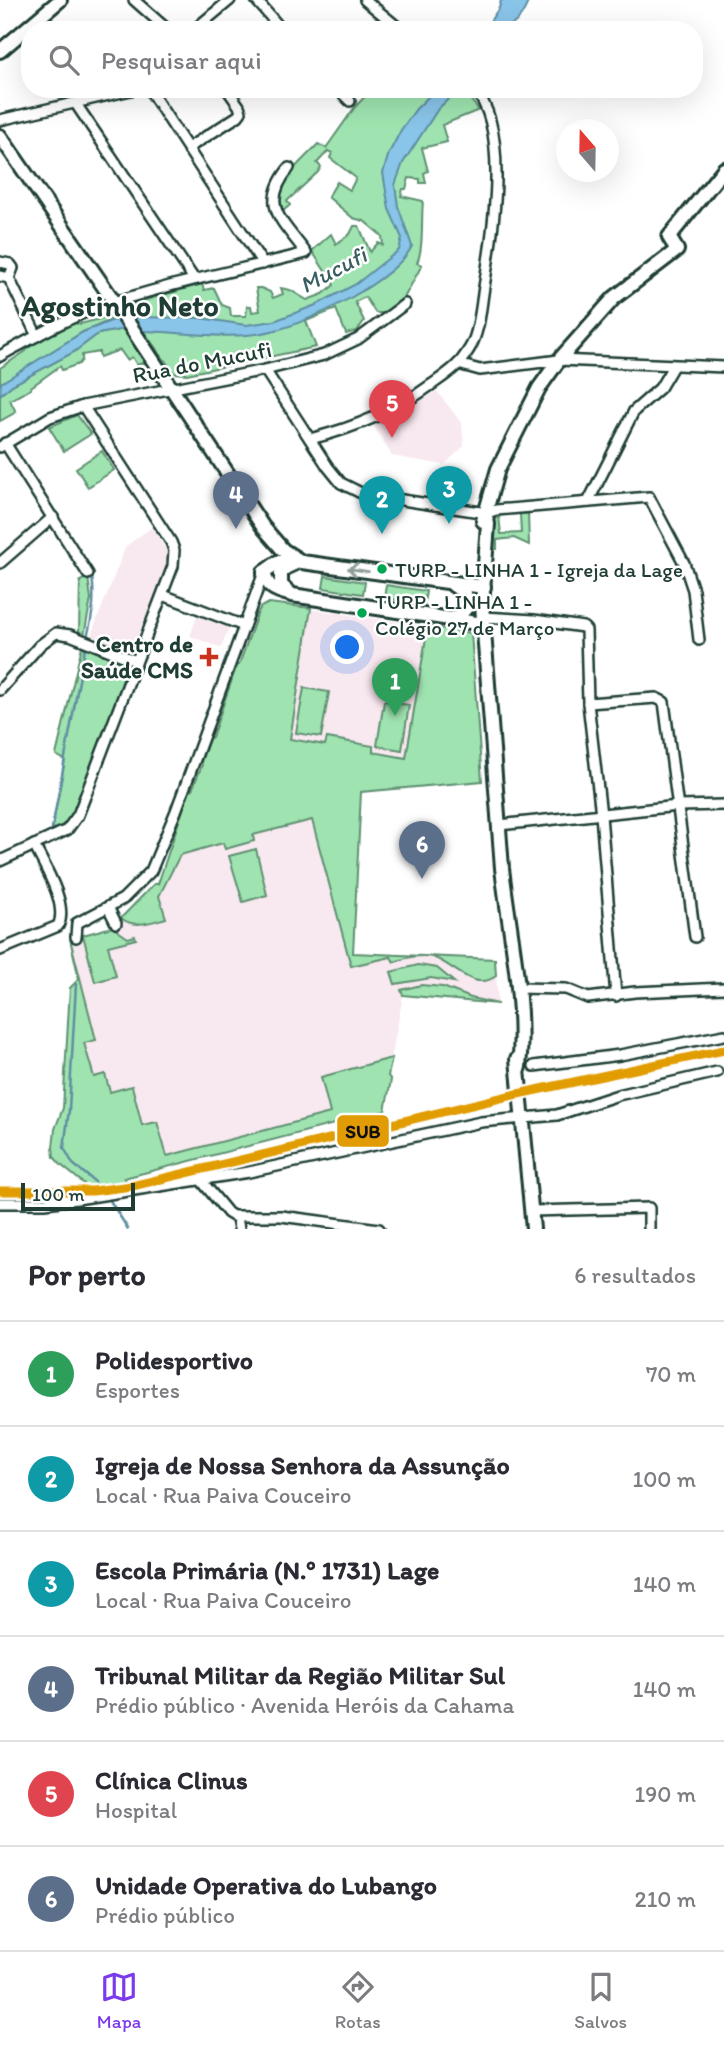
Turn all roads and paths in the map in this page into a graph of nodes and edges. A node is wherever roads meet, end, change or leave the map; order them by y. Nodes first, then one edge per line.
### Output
1 (60, 0) edge
2 (134, 0) edge
3 (230, 0) edge
4 (256, 0) edge
5 (365, 0) edge
6 (35, 21) edge
7 (158, 21) edge
8 (205, 21) edge
9 (274, 21) edge
10 (390, 21) edge
11 (21, 33) edge
12 (0, 51) edge
13 (100, 98) edge
14 (155, 98) edge
15 (234, 98) edge
16 (347, 98) edge
17 (479, 98) edge
18 (350, 101) dead end
19 (76, 104) junction
20 (0, 120) edge
21 (0, 136) edge
22 (188, 148) junction
23 (289, 167) dead end
24 (724, 169) edge
25 (0, 262) edge
26 (263, 264) junction
27 (4, 277) edge
28 (194, 279) junction
29 (115, 303) junction
30 (405, 304) dead end
31 (37, 336) junction
32 (0, 356) edge
33 (559, 360) junction
34 (458, 364) junction
35 (673, 366) junction
36 (724, 367) edge
37 (265, 370) junction
38 (171, 387) junction
39 (83, 406) junction
40 (310, 439) junction
41 (3, 445) edge
42 (588, 502) junction
43 (489, 513) junction
44 (53, 517) junction
45 (264, 527) junction
46 (302, 562) junction
47 (0, 563) edge
48 (264, 572) junction
49 (88, 575) dead end
50 (450, 584) junction
51 (480, 587) junction
52 (274, 590) junction
53 (163, 595) junction
54 (292, 595) junction
55 (253, 600) junction
56 (483, 615) junction
57 (446, 620) junction
58 (244, 626) junction
59 (699, 639) dead end
60 (136, 661) junction
61 (0, 690) edge
62 (588, 703) junction
63 (724, 805) edge
64 (678, 806) junction
65 (601, 815) junction
66 (499, 825) junction
67 (34, 845) junction
68 (0, 861) edge
69 (108, 907) junction
70 (506, 908) junction
71 (116, 923) dead end
72 (76, 937) dead end
73 (695, 937) dead end
74 (0, 950) edge
75 (517, 988) junction
76 (724, 988) edge
77 (616, 996) junction
78 (724, 1035) edge
79 (534, 1066) dead end
80 (519, 1067) junction
81 (717, 1072) dead end
82 (523, 1113) junction
83 (200, 1179) junction
84 (0, 1203) edge
85 (531, 1211) junction
86 (237, 1217) junction
87 (300, 1224) edge
88 (239, 1229) edge
89 (379, 1229) edge
90 (522, 1229) edge
91 (533, 1229) edge
92 (649, 1229) edge

1 - 6 main road
2 - 7 street
3 - 8 street
4 - 9 street
5 - 10 street
11 - 12 main road
13 - 19 street
14 - 22 street
15 - 22 street
16 - 18 street
17 - 34 street
19 - 20 street
19 - 28 street
21 - 29 main road
22 - 26 street
23 - 26 street
24 - 33 main road
25 - 27 street
26 - 28 street
27 - 31 street
28 - 29 street
29 - 31 street
29 - 38 main road
30 - 37 street, Rua do Mucufi
31 - 32 street
33 - 34 street
33 - 35 street
33 - 43 main road
34 - 40 street
35 - 36 street
35 - 42 street
37 - 38 street, Rua do Mucufi
37 - 40 street
38 - 39 street, Rua do Mucufi
38 - 45 main road
39 - 41 street, Rua do Mucufi
39 - 53 street
40 - 43 street
41 - 44 street
42 - 43 street
42 - 59 street
43 - 51 main road
44 - 47 street
44 - 49 street
45 - 46 main road
45 - 48 main road
46 - 48 main road
50 -> 46 main road
46 - 54 main road
48 - 52 main road
48 - 55 street
50 - 51 main road
50 - 57 main road
51 - 56 main road
52 - 54 main road
52 - 55 street
53 - 58 street
53 - 60 street
54 - 57 main road
55 - 58 street
56 - 57 main road
56 - 62 street
56 - 66 main road
58 - 69 street
60 - 61 street
60 - 67 street
62 - 64 street
62 - 65 street
63 - 64 street
64 - 65 street
64 - 73 street
65 - 66 street
65 - 77 street
66 - 70 main road
67 - 68 street
67 - 74 street
69 - 71 street
69 - 72 street
70 - 75 main road
70 - 80 main road
75 - 77 street
75 - 80 main road
76 - 77 street
78 - 79 street
80 - 82 main road
81 - 82 street
82 - 83 street
82 - 85 main road
83 - 84 street
83 - 86 street
85 - 91 main road
85 - 92 street
86 - 87 street
86 - 88 street
87 - 89 street
90 - 91 street

